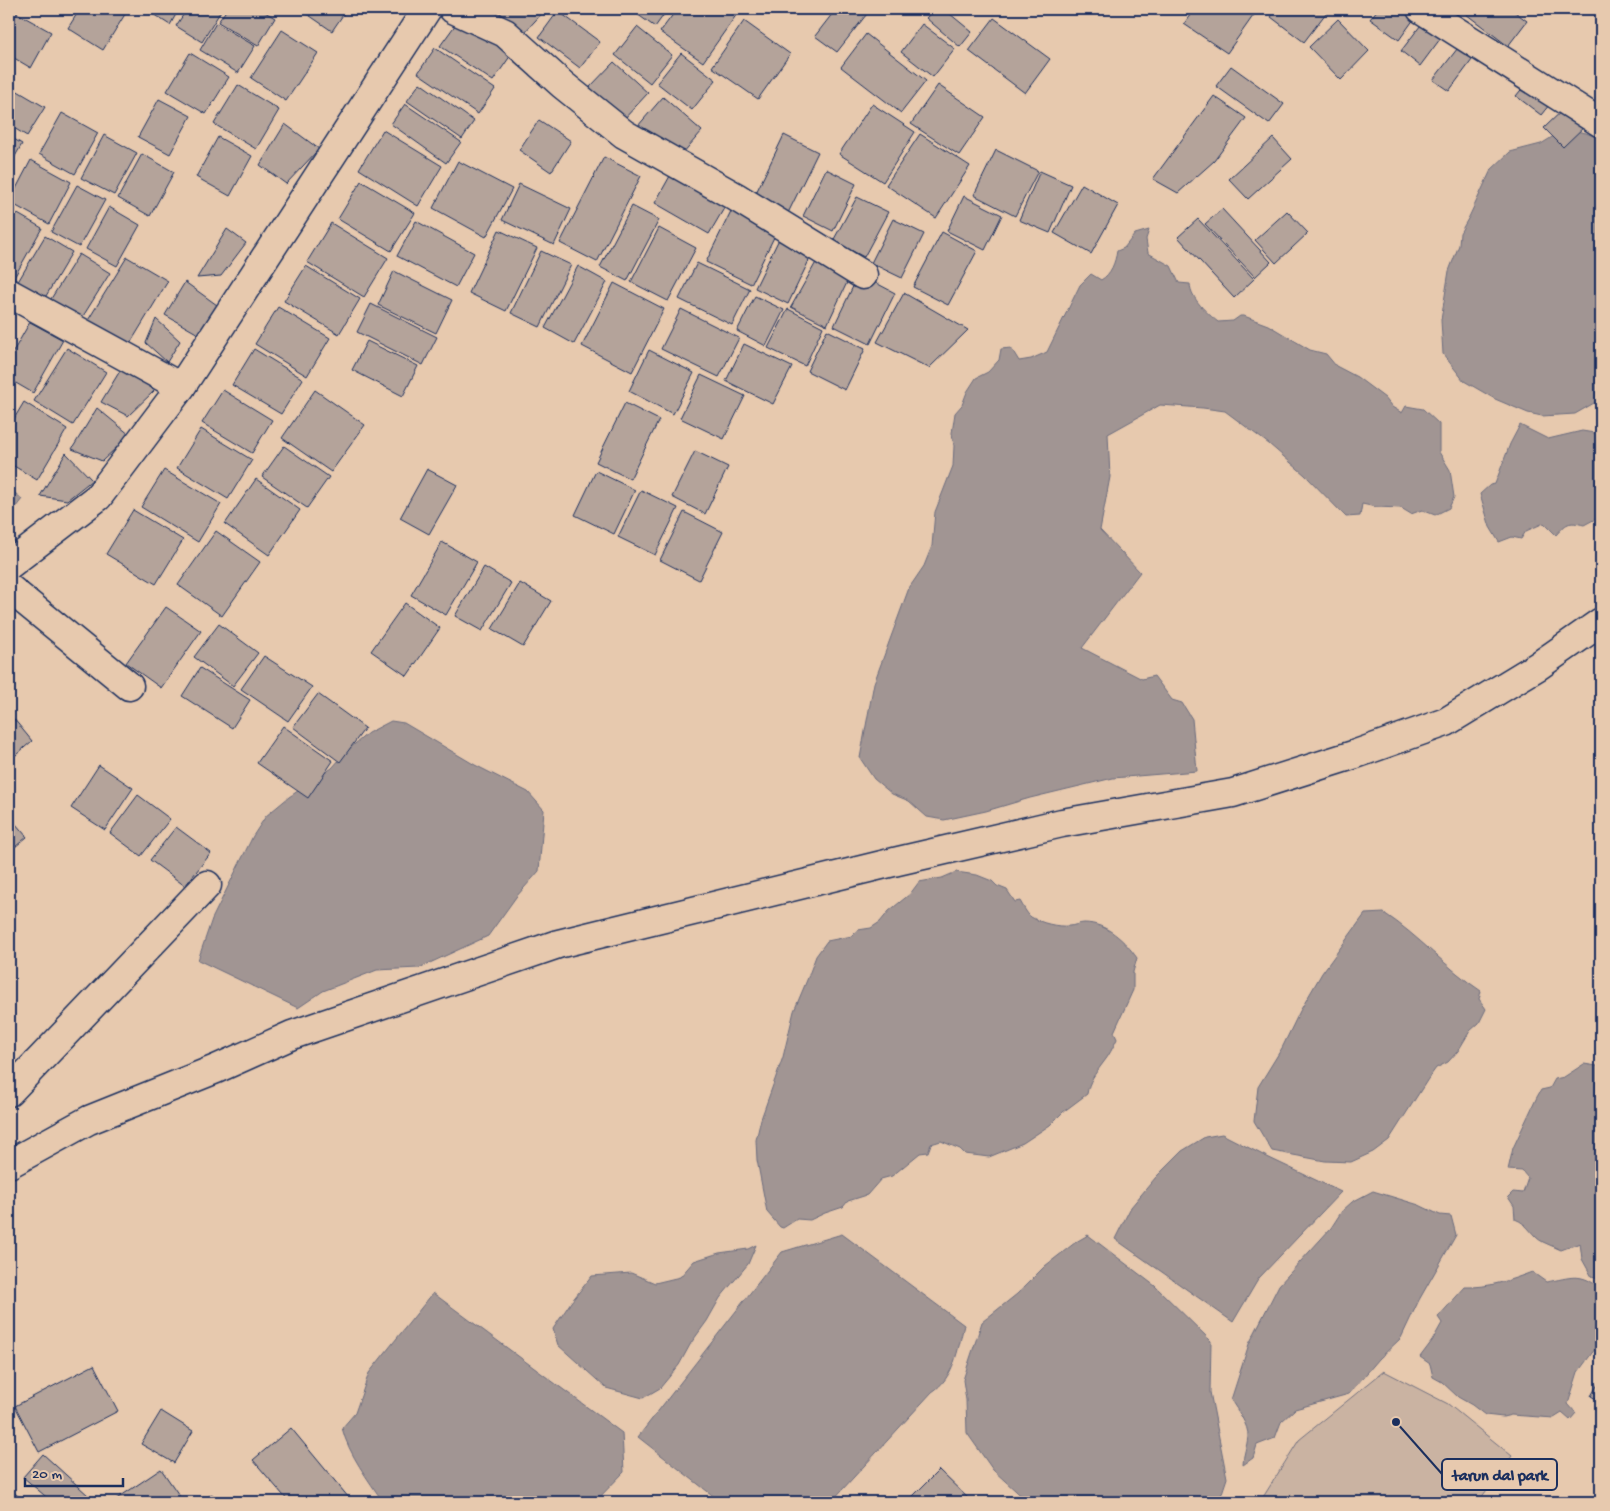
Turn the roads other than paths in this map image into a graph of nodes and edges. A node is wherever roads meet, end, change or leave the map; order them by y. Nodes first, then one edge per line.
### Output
1 (427, 9) edge
2 (453, 9) edge
3 (1421, 9) edge
4 (1601, 123) edge
5 (863, 275) dead end
6 (9, 293) edge
7 (181, 387) junction
8 (9, 565) edge
9 (9, 588) edge
10 (1601, 622) edge
11 (129, 686) dead end
12 (207, 885) dead end
13 (9, 1092) edge
14 (9, 1164) edge

1 - 7 street
2 - 5 street
3 - 4 street
6 - 7 street
7 - 8 street
9 - 11 street
10 - 14 street
12 - 13 street

